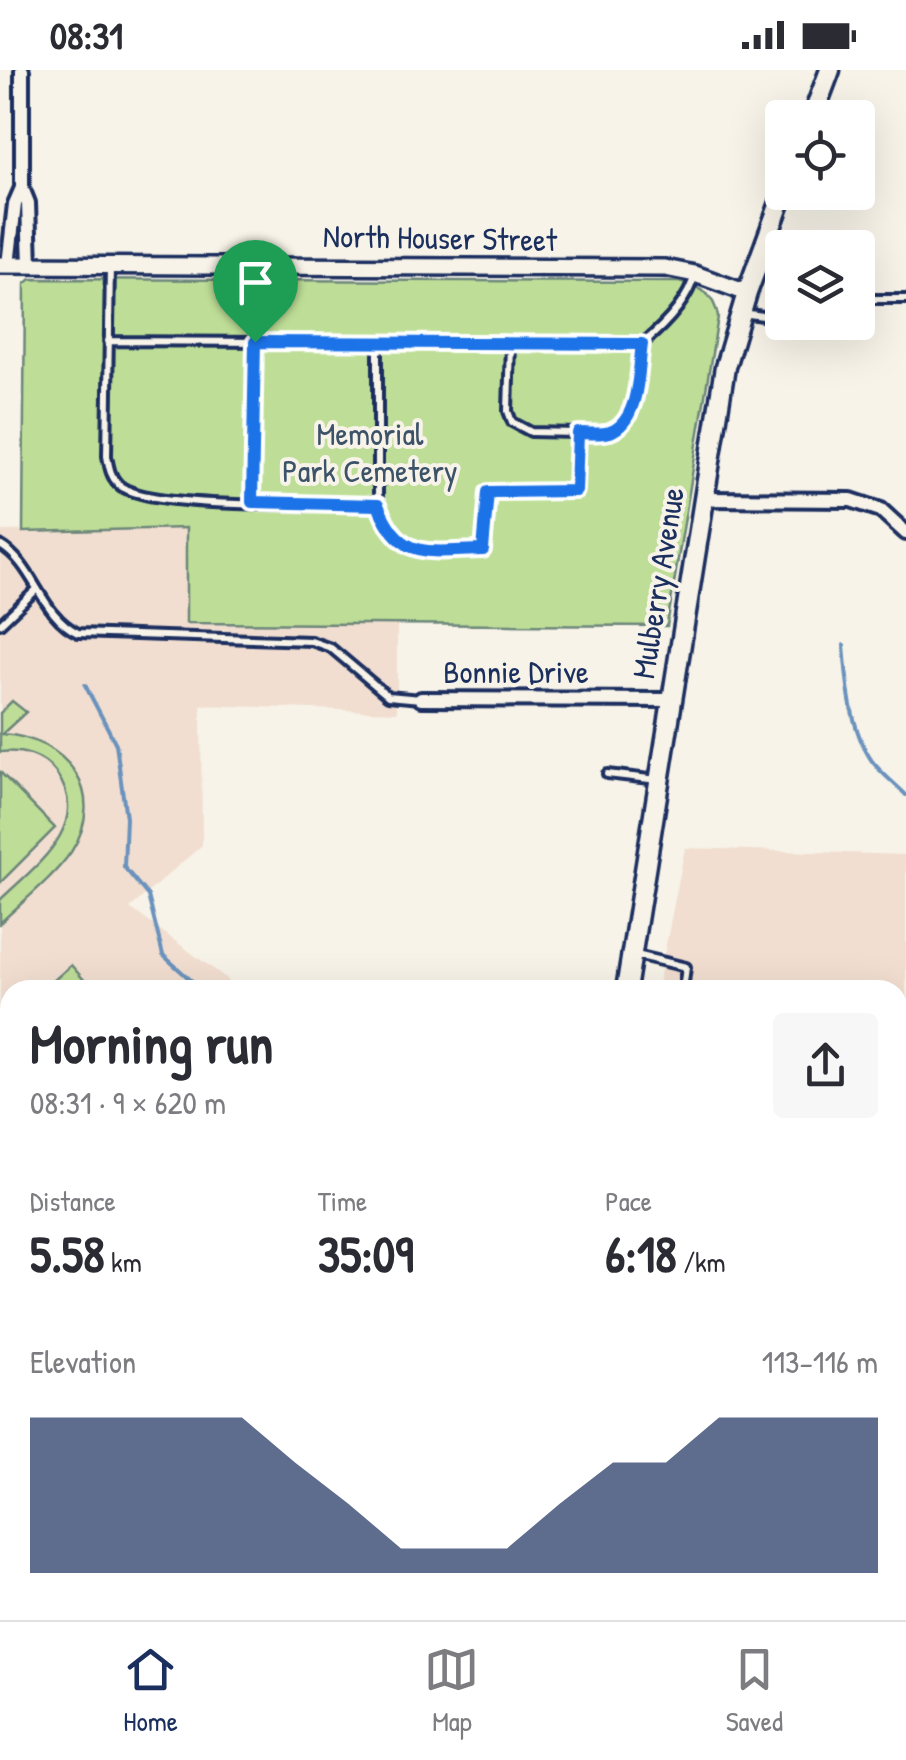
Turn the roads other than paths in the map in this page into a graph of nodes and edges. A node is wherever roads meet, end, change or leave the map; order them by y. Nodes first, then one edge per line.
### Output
1 (22, 70) edge
2 (830, 70) edge
3 (819, 100) edge
4 (22, 188) junction
5 (777, 210) edge
6 (110, 264) junction
7 (4, 265) edge
8 (30, 265) junction
9 (695, 274) junction
10 (747, 293) junction
11 (875, 299) edge
12 (906, 299) edge
13 (740, 313) junction
14 (765, 316) edge
15 (108, 341) junction
16 (255, 342) junction
17 (378, 343) junction
18 (510, 343) junction
19 (642, 344) junction
20 (578, 433) junction
21 (702, 498) junction
22 (252, 502) junction
23 (378, 505) junction
24 (906, 533) edge
25 (0, 545) edge
26 (37, 590) junction
27 (0, 624) edge
28 (421, 700) joint
29 (670, 700) junction
30 (608, 774) dead end
31 (659, 780) junction
32 (632, 954) junction
33 (628, 980) edge
34 (684, 980) edge

1 - 4 street
2 - 3 main road
4 - 7 street
4 - 8 street
5 - 10 main road, Mulberry Avenue
6 - 8 street, North Houser Street
6 - 9 street, North Houser Street
6 - 15 lane
7 - 8 street, North Houser Street
9 - 10 street, North Houser Street
9 - 19 lane
10 - 13 main road, Mulberry Avenue
11 - 12 lane
13 - 14 lane
13 - 21 main road, Mulberry Avenue
15 - 16 lane
15 - 22 lane
16 - 17 lane
16 - 22 lane
17 - 18 lane
17 - 23 lane
18 - 19 lane
18 - 20 lane
19 - 20 lane
20 - 23 lane
21 - 24 street
21 - 29 main road, Mulberry Avenue
22 - 23 lane
25 - 26 lane
26 - 27 lane
26 - 28 lane
28 - 29 street, Bonnie Drive
29 - 31 main road, Mulberry Avenue
30 - 31 lane
31 - 32 main road, Mulberry Avenue
32 - 33 main road, Mulberry Avenue
32 - 34 lane

